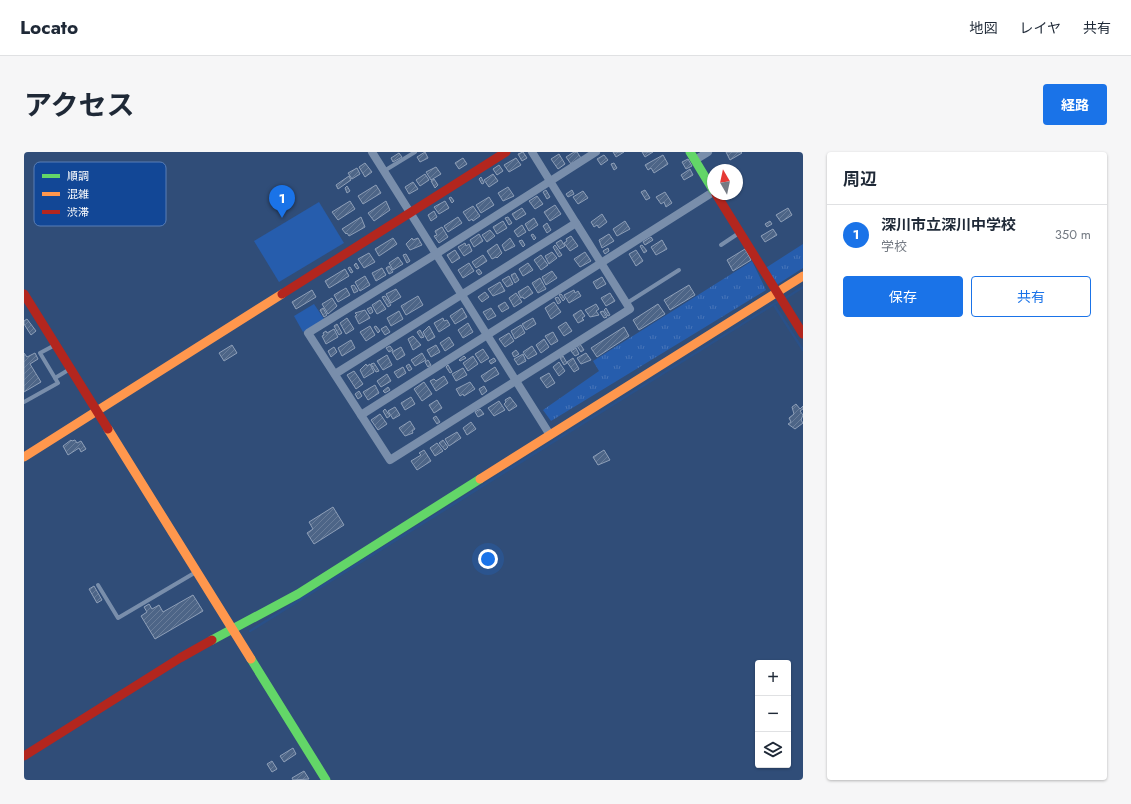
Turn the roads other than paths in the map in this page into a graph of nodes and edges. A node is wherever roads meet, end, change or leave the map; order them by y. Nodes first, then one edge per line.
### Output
1 (372, 152) edge
2 (415, 152) edge
3 (506, 152) edge
4 (532, 152) edge
5 (596, 152) edge
6 (708, 152) edge
7 (692, 156) edge
8 (384, 171) junction
9 (707, 181) edge
10 (550, 182) junction
11 (707, 195) edge
12 (720, 200) edge
13 (410, 213) junction
14 (576, 222) junction
15 (740, 232) junction
16 (721, 245) dead end
17 (436, 254) junction
18 (601, 264) junction
19 (679, 270) dead end
20 (803, 276) edge
21 (777, 293) junction
22 (24, 294) edge
23 (462, 295) junction
24 (626, 303) junction
25 (28, 307) edge
26 (803, 334) edge
27 (487, 335) junction
28 (56, 344) junction
29 (71, 369) junction
30 (335, 374) junction
31 (55, 378) junction
32 (515, 380) junction
33 (24, 402) edge
34 (97, 410) junction
35 (361, 415) junction
36 (550, 435) junction
37 (24, 457) edge
38 (197, 571) junction
39 (98, 585) dead end
40 (233, 629) junction
41 (24, 756) edge
42 (326, 780) edge

1 - 8 street
2 - 8 lane
3 - 13 street
4 - 10 street
5 - 10 street
6 - 7 street
7 - 9 street
8 - 13 street
10 - 14 street
10 - 17 street
11 - 18 street
12 - 15 street
13 - 17 street
13 - 34 street
14 - 18 street
14 - 23 street
15 - 16 lane
15 - 21 street
17 - 23 street
17 - 30 street
18 - 24 street
18 - 27 street
19 - 24 lane
20 - 21 street
21 - 26 street
21 - 36 street
22 - 25 street
23 - 27 street
23 - 30 street
24 - 32 street
25 - 28 street
27 - 32 street
27 - 35 street
28 - 29 street
28 - 31 lane
29 - 31 lane
29 - 34 street
30 - 35 street
31 - 33 lane
32 - 35 street
32 - 36 street
34 - 37 street
34 - 38 street
36 - 40 street
38 - 39 lane
38 - 40 street
40 - 41 street
40 - 42 street

